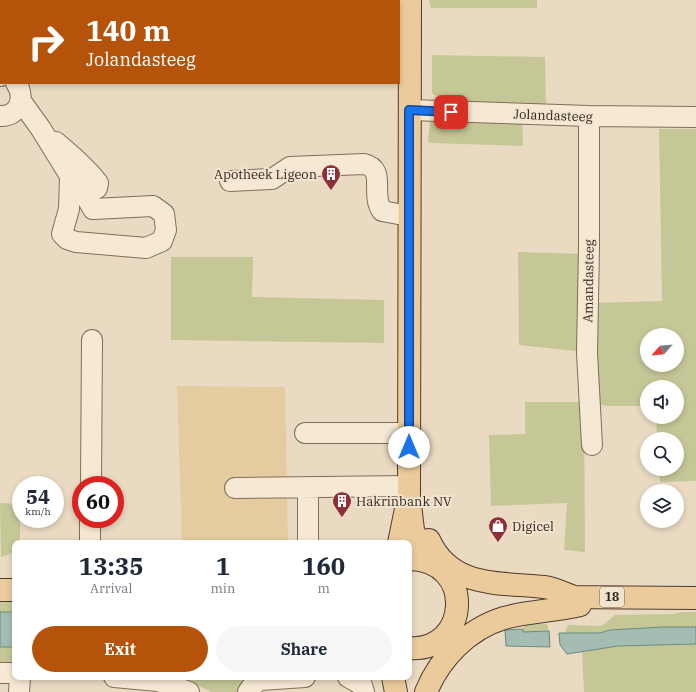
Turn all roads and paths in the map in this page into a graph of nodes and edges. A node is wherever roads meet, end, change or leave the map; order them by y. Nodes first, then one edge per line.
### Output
1 (410, 0) edge
2 (19, 92) edge
3 (409, 110) junction
4 (0, 116) edge
5 (589, 116) junction
6 (696, 117) edge
7 (41, 129) junction
8 (70, 176) junction
9 (230, 181) dead end
10 (89, 202) junction
11 (69, 209) junction
12 (409, 216) junction
13 (92, 340) dead end
14 (305, 433) dead end
15 (409, 433) junction
16 (592, 445) dead end
17 (409, 461) junction
18 (91, 476) edge
19 (308, 487) junction
20 (235, 488) dead end
21 (409, 491) junction
22 (90, 528) edge
23 (90, 540) edge
24 (308, 540) edge
25 (400, 540) edge
26 (412, 559) edge
27 (430, 562) junction
28 (454, 586) junction
29 (0, 590) edge
30 (12, 590) edge
31 (528, 597) junction
32 (574, 597) junction
33 (598, 597) junction
34 (696, 598) edge
35 (447, 632) junction
36 (412, 648) edge
37 (0, 673) edge
38 (12, 673) edge
39 (20, 680) edge
40 (147, 680) edge
41 (297, 680) edge
42 (353, 680) edge
43 (394, 680) edge
44 (283, 685) edge
45 (19, 692) edge
46 (189, 692) edge
47 (248, 692) edge
48 (364, 692) edge
49 (396, 692) edge
50 (414, 692) edge
51 (426, 692) edge

1 - 3 main road
2 - 4 street
2 - 7 street
3 - 5 street, Jolandasteeg
3 - 12 main road
5 - 6 street, Jolandasteeg
5 - 16 street, Amandasteeg
7 - 8 street
7 - 10 street
8 - 10 street
8 - 11 street
9 - 12 street
10 - 11 street
10 - 11 street
12 - 15 main road
13 - 18 street
14 - 15 street
15 - 17 main road
17 - 21 main road
17 - 32 main road
19 - 20 street
19 - 21 street
19 - 24 street
21 - 25 main road
21 - 27 main road
22 - 23 street
26 - 27 main road
27 - 28 main road
28 - 31 main road, 18
28 - 35 main road
29 - 30 main road
31 - 32 main road, 18
31 - 35 main road, 18
32 - 33 main road, 18
33 - 34 main road, 18
33 - 51 main road
35 - 36 main road
35 - 50 main road
37 - 38 street
39 - 45 street
40 - 46 street
41 - 44 street
42 - 48 street
43 - 49 main road
44 - 47 street

